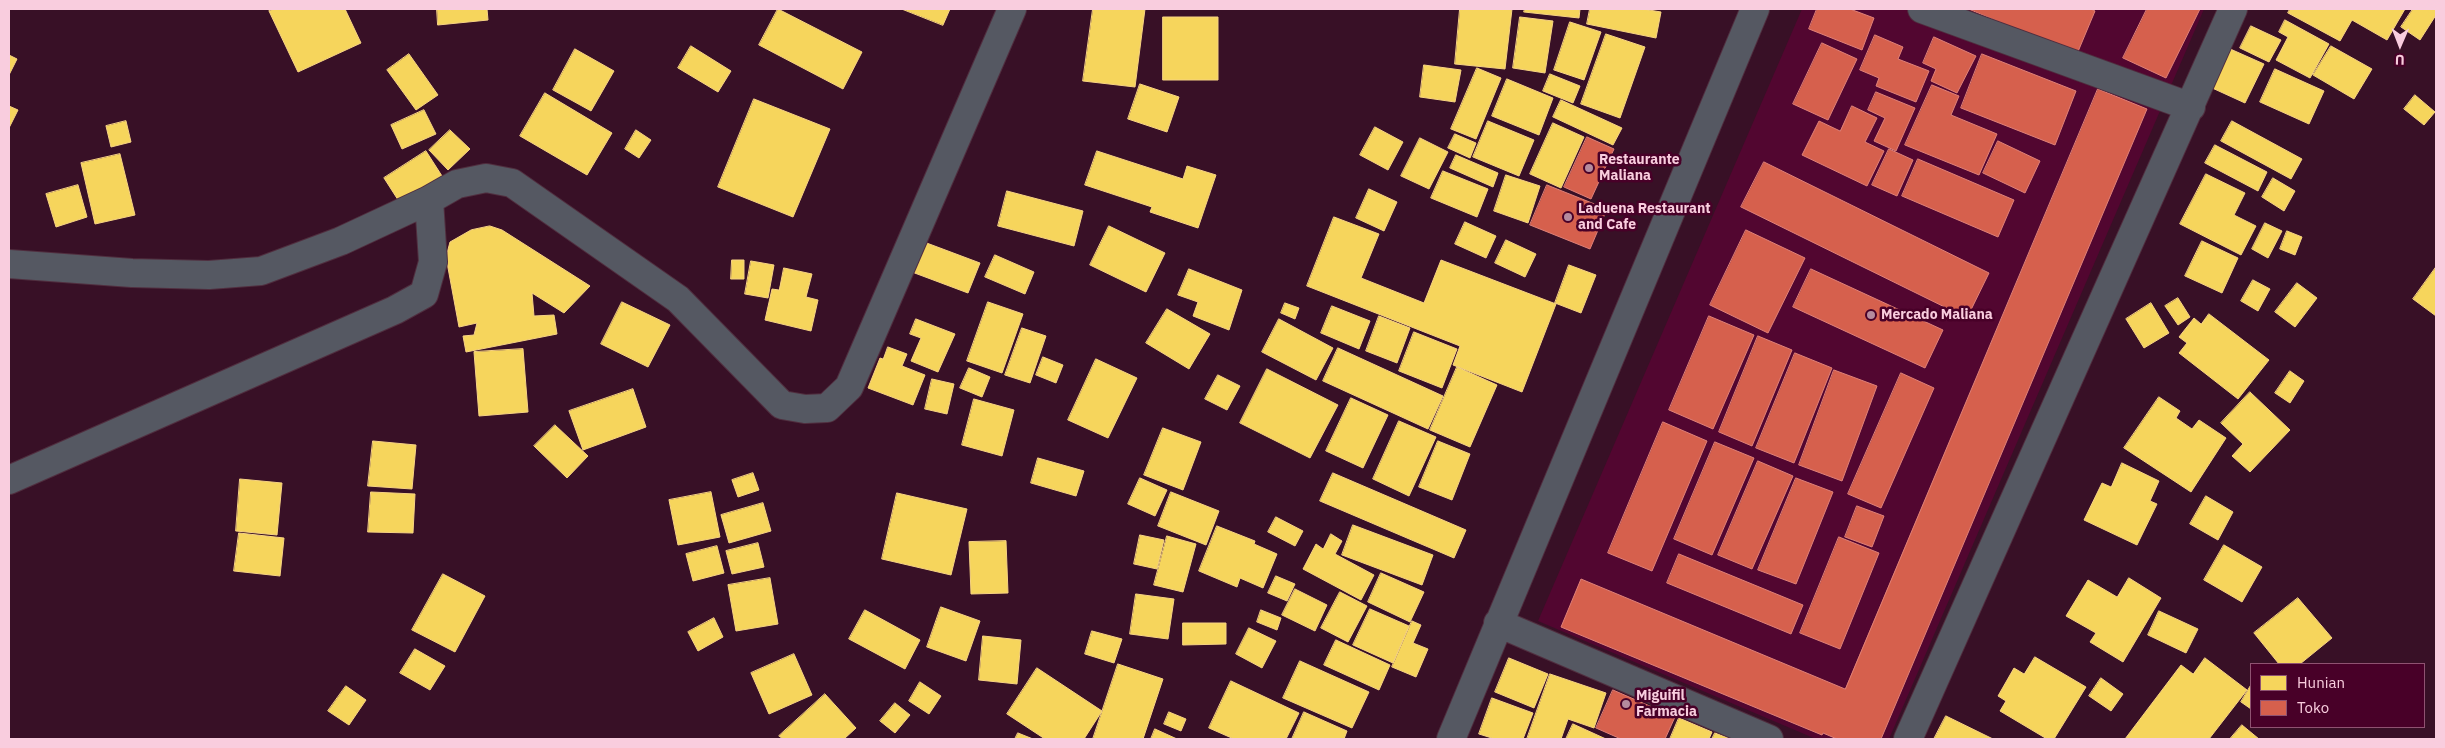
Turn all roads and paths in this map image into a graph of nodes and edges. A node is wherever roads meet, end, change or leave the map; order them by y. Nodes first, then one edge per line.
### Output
1 (1012, 9) edge
2 (1755, 9) edge
3 (1922, 9) edge
4 (2233, 9) edge
5 (2191, 107) junction
6 (429, 200) junction
7 (9, 264) edge
8 (9, 480) edge
9 (1498, 623) junction
10 (1451, 739) edge
11 (1769, 739) edge
12 (1908, 739) edge

1 - 6 street
2 - 9 street
3 - 5 street
4 - 5 street
5 - 12 street
6 - 7 street
6 - 8 street
9 - 10 street
9 - 11 street

